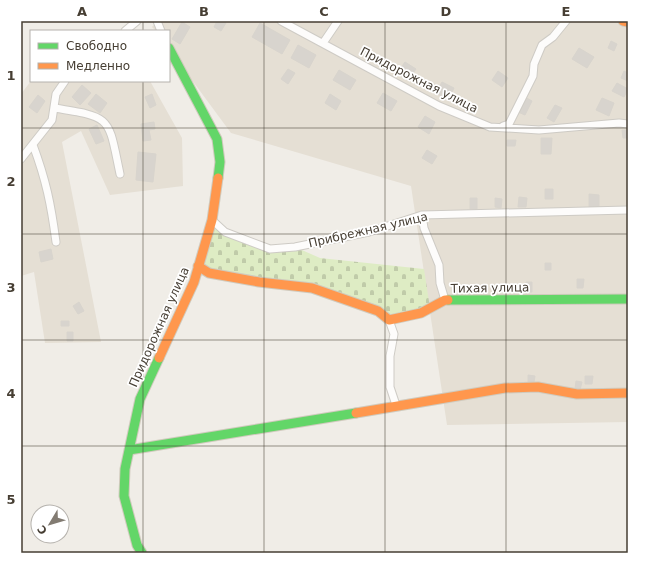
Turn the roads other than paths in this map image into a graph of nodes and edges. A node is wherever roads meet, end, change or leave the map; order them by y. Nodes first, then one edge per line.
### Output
1 (137, 21) edge
2 (281, 21) edge
3 (338, 21) edge
4 (566, 21) edge
5 (623, 21) edge
6 (628, 22) edge
7 (126, 30) edge
8 (323, 43) junction
9 (170, 50) edge
10 (64, 82) edge
11 (54, 108) junction
12 (628, 123) edge
13 (500, 127) junction
14 (33, 145) junction
15 (21, 158) edge
16 (120, 174) dead end
17 (628, 210) edge
18 (422, 215) junction
19 (212, 220) junction
20 (56, 242) dead end
21 (198, 266) junction
22 (628, 299) edge
23 (445, 300) junction
24 (389, 320) junction
25 (628, 393) edge
26 (396, 405) junction
27 (129, 450) junction
28 (142, 553) edge

1 - 7 street
2 - 8 street, Придорожная улица
3 - 8 street
4 - 13 street
5 - 6 street
8 - 13 street, Придорожная улица
9 - 19 street, Придорожная улица
10 - 11 street
11 - 14 street
11 - 16 street
12 - 13 street, Придорожная улица
14 - 15 street
14 - 20 street
17 - 18 street, Прибрежная улица
18 - 19 street, Прибрежная улица
18 - 23 street
19 - 21 street, Придорожная улица
21 - 24 street
21 - 27 street, Придорожная улица
22 - 23 street, Тихая улица
23 - 24 street, Тихая улица
24 - 26 street
25 - 26 street
26 - 27 street
27 - 28 street, Придорожная улица

